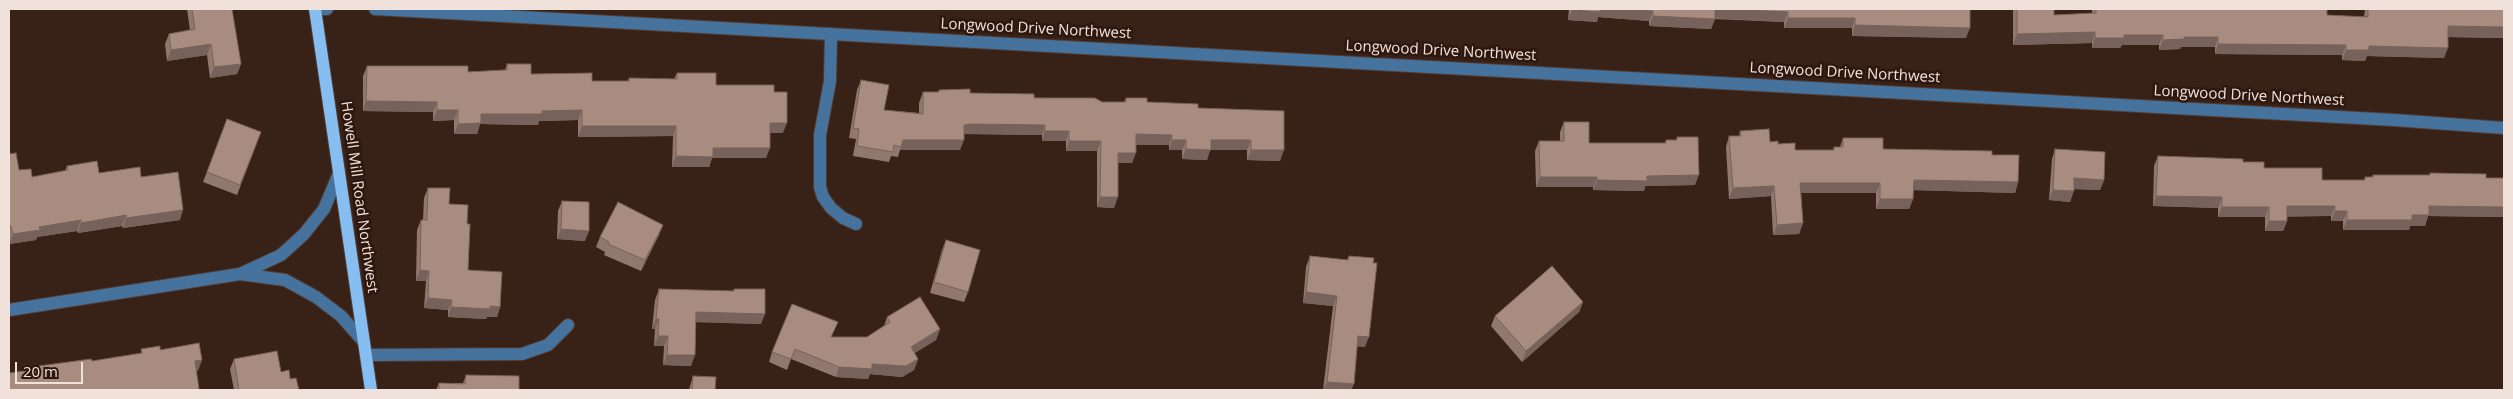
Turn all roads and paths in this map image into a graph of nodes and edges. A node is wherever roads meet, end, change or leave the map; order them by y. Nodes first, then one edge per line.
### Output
1 (319, 9) edge
2 (375, 9) edge
3 (831, 34) junction
4 (2504, 128) edge
5 (339, 173) junction
6 (856, 224) dead end
7 (240, 274) junction
8 (9, 310) edge
9 (568, 325) dead end
10 (364, 342) junction
11 (366, 355) junction
12 (371, 390) edge

1 - 5 main road, Howell Mill Road Northwest
2 - 3 street, Longwood Drive Northwest
3 - 4 street, Longwood Drive Northwest
3 - 6 street
5 - 7 street
5 - 10 main road, Howell Mill Road Northwest
7 - 8 street
7 - 10 street
9 - 11 street
10 - 11 main road, Howell Mill Road Northwest
11 - 12 main road, Howell Mill Road Northwest

